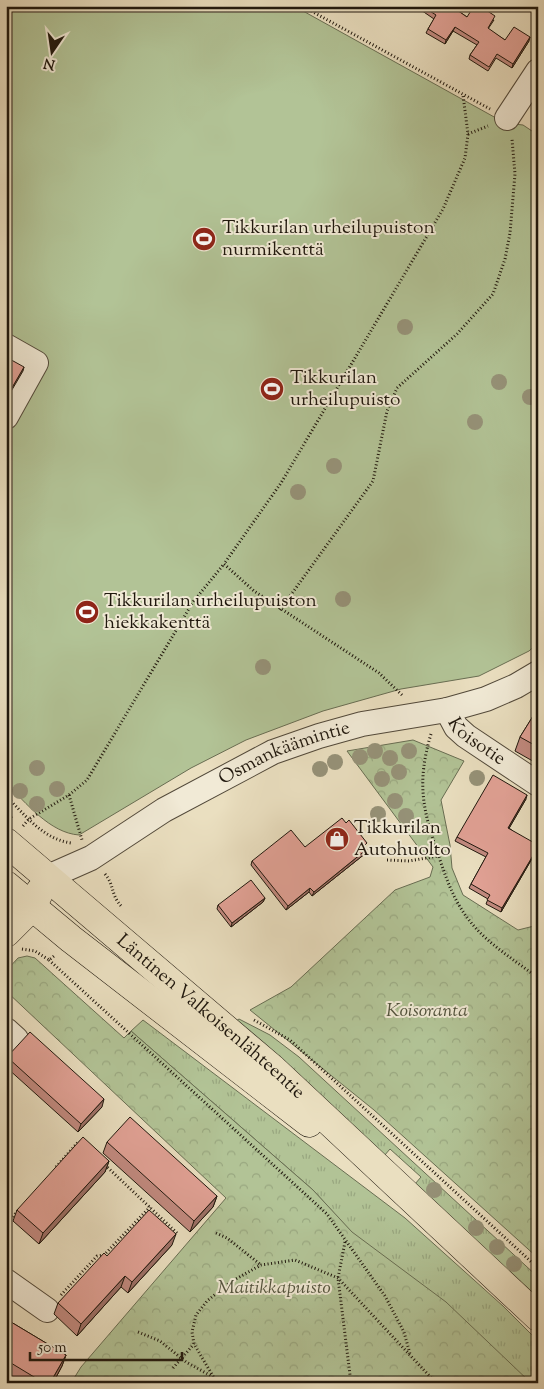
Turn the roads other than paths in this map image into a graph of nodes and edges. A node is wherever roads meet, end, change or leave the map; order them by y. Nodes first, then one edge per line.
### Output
1 (538, 71) edge
2 (507, 118) road end
3 (6, 346) edge
4 (6, 417) edge
5 (538, 673) edge
6 (447, 710) junction
7 (538, 784) edge
8 (6, 842) edge
9 (48, 877) junction
10 (14, 895) edge
11 (6, 933) edge
12 (409, 1196) junction
13 (6, 1281) edge
14 (47, 1310) road end
15 (538, 1317) edge

1 - 2 street
3 - 4 street
5 - 6 street, Osmankäämintie
6 - 7 street, Koisotie
6 - 9 street, Osmankäämintie
8 - 9 main road, Läntinen Valkoisenlähteentie
9 - 10 main road
9 - 12 main road, Läntinen Valkoisenlähteentie
10 - 11 main road
10 - 12 main road, Läntinen Valkoisenlähteentie
12 - 15 main road, Läntinen Valkoisenlähteentie
13 - 14 street

